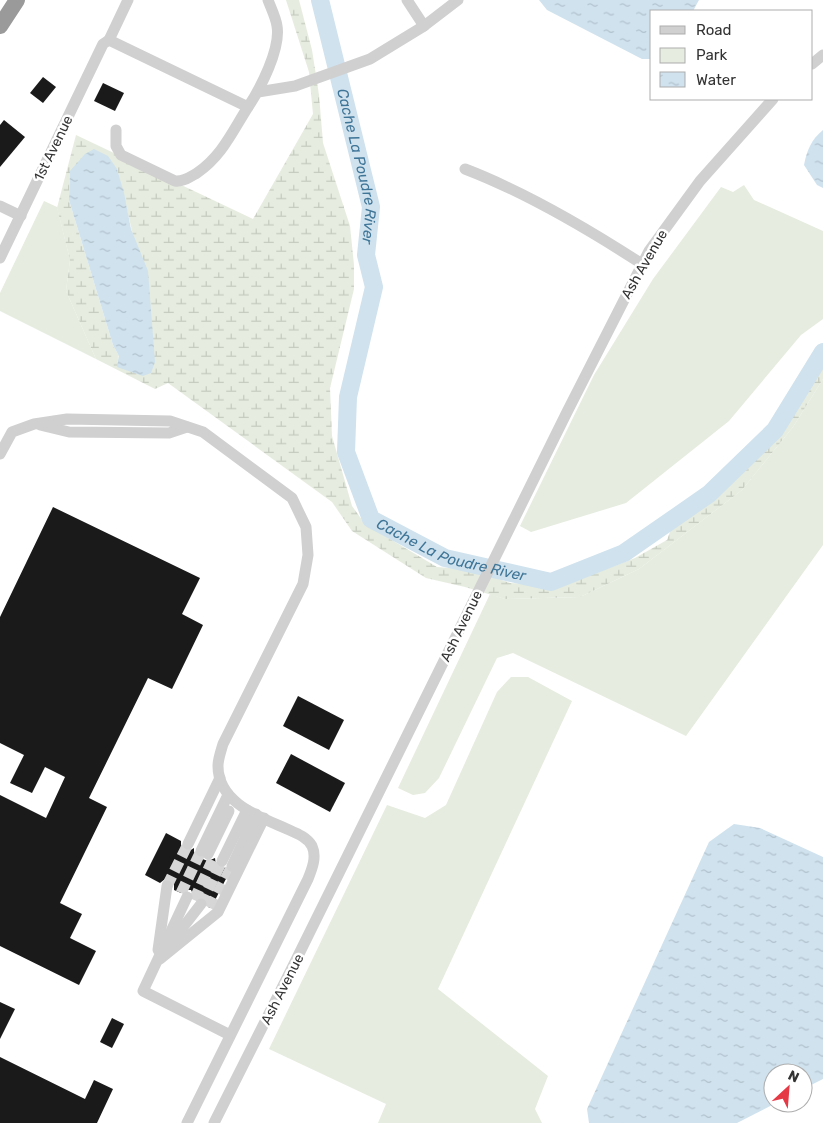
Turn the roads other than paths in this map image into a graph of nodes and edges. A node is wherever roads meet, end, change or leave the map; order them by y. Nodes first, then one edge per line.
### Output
1 (17, 0) edge
2 (128, 0) edge
3 (268, 0) edge
4 (408, 0) edge
5 (458, 0) edge
6 (0, 26) edge
7 (424, 26) junction
8 (109, 40) junction
9 (823, 55) edge
10 (813, 63) edge
11 (258, 92) junction
12 (772, 100) edge
13 (248, 107) junction
14 (116, 130) dead end
15 (465, 169) dead end
16 (0, 206) edge
17 (21, 216) junction
18 (0, 258) edge
19 (642, 264) junction
20 (0, 454) edge
21 (239, 801) junction
22 (209, 855) junction
23 (188, 897) junction
24 (157, 961) junction
25 (230, 1035) junction
26 (187, 1123) edge
27 (214, 1123) edge

1 - 6 highway
2 - 8 street, 1st Avenue
3 - 11 street
4 - 7 street
5 - 7 street
7 - 11 street
8 - 13 street
8 - 17 street, 1st Avenue
9 - 10 street
11 - 13 street
12 - 19 street, Ash Avenue
13 - 14 street
15 - 19 street
16 - 17 street
17 - 18 street, 1st Avenue
19 - 27 street, Ash Avenue
20 - 21 street
21 - 22 street
21 - 22 street
21 - 22 street
21 - 24 street
21 - 25 street
23 - 24 street
23 - 24 street
23 - 24 street
24 - 25 street
25 - 26 street

